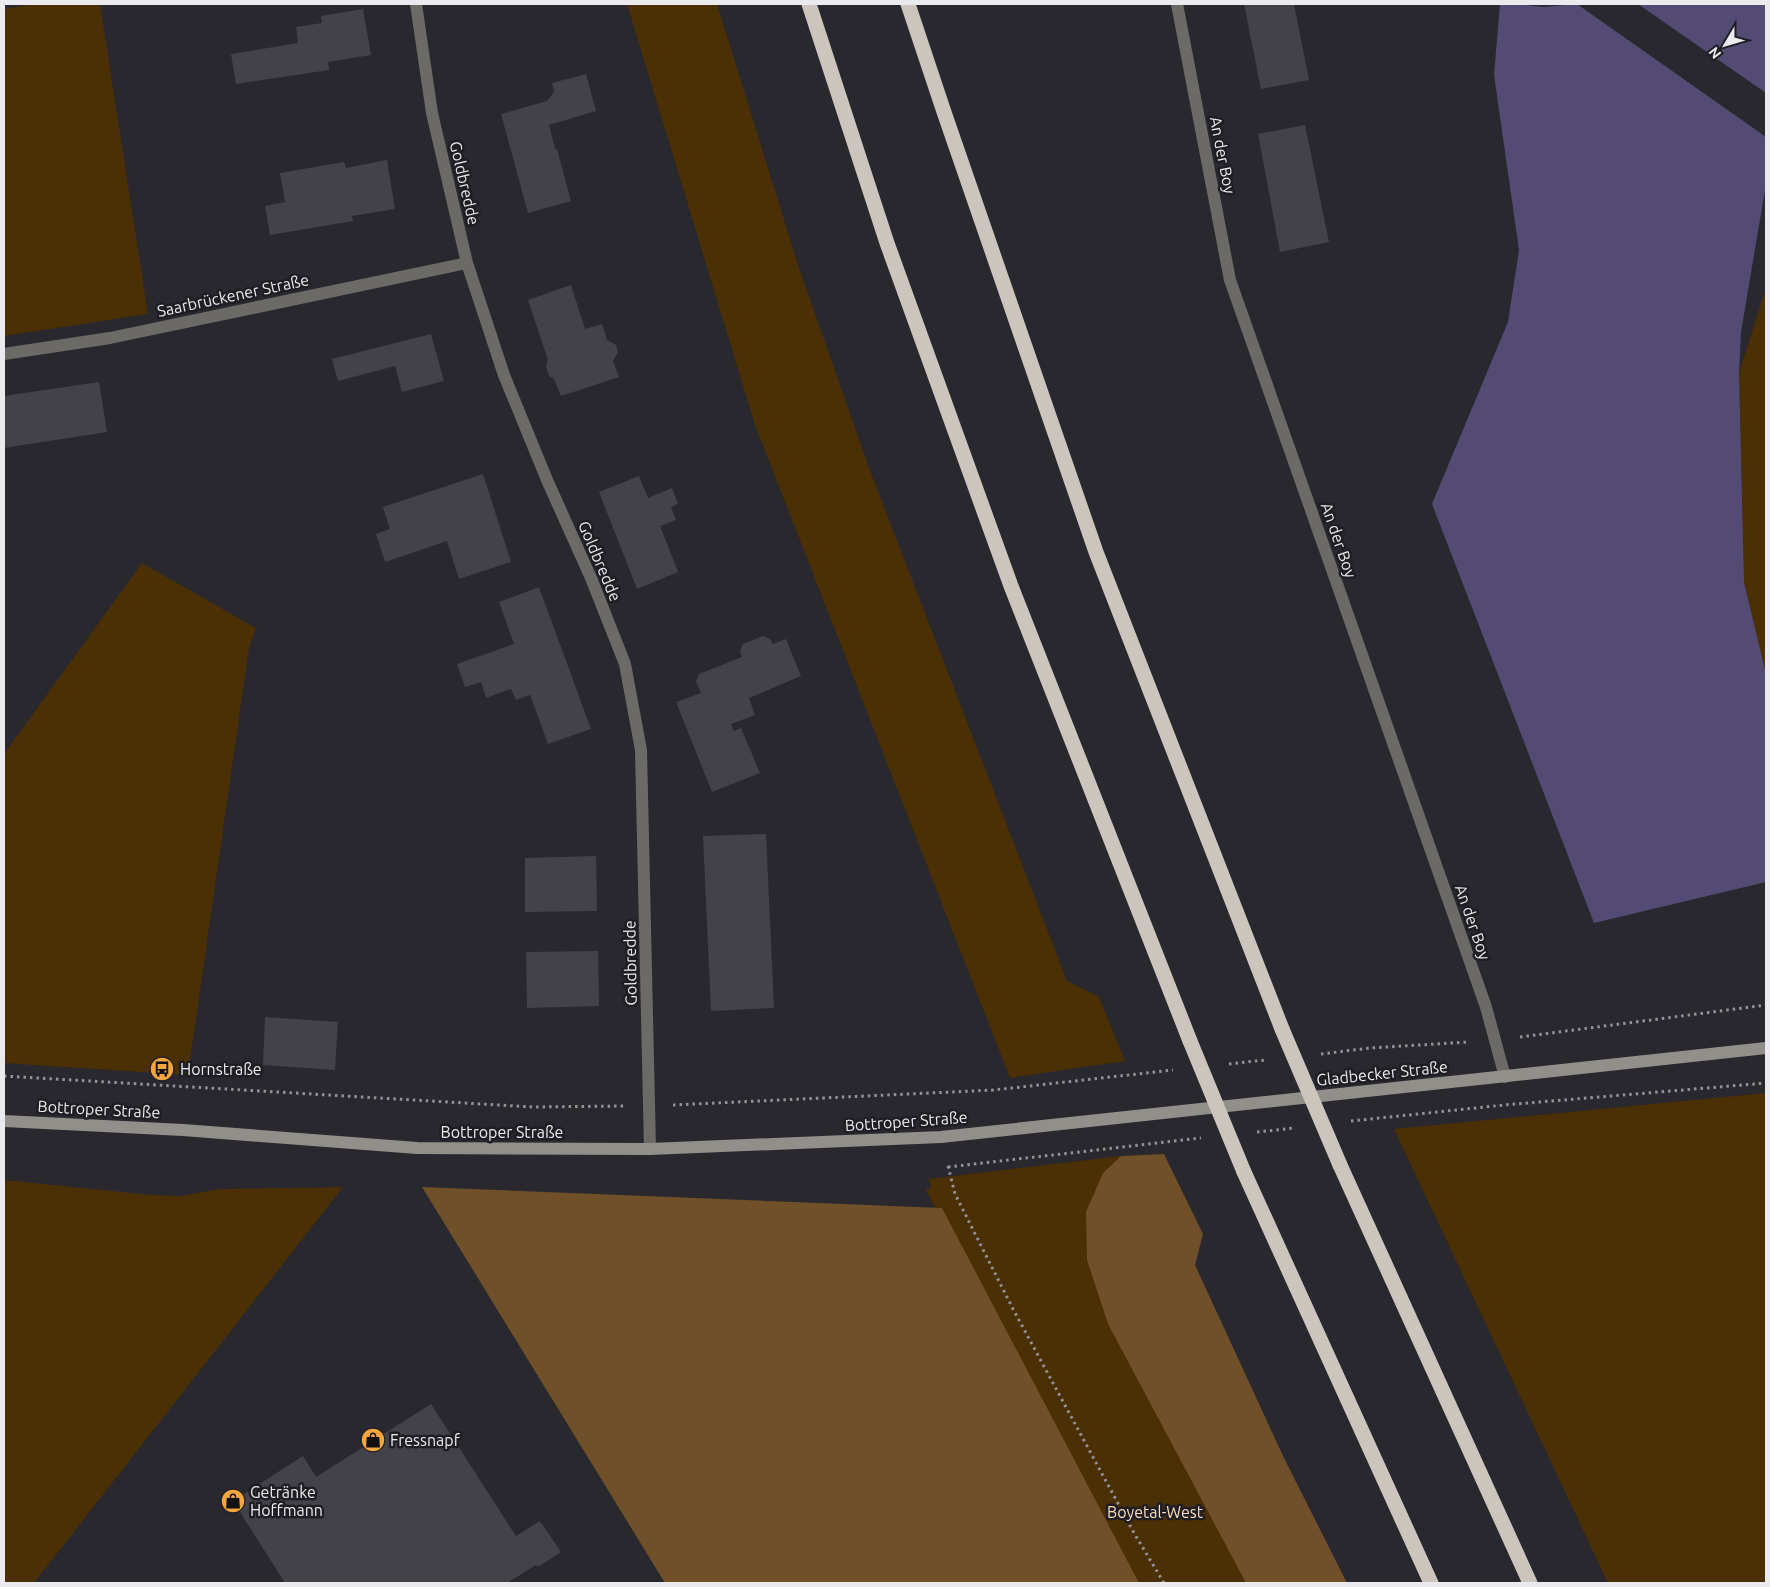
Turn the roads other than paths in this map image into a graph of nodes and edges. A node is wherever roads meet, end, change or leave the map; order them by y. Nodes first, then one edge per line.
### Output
1 (416, 4) edge
2 (809, 4) edge
3 (908, 4) edge
4 (1177, 4) edge
5 (467, 263) junction
6 (4, 354) edge
7 (1766, 1048) edge
8 (1505, 1077) junction
9 (4, 1121) edge
10 (1001, 1130) joint
11 (650, 1149) junction
12 (1431, 1583) edge
13 (1530, 1583) edge

1 - 5 street, Goldbredde
2 - 12 highway, bridge
3 - 13 highway, bridge
4 - 8 street, An der Boy
5 - 6 street, Saarbrückener Straße
5 - 11 street, Goldbredde
7 - 8 main road, Gladbecker Straße
8 - 10 main road, Gladbecker Straße
9 - 11 main road, Bottroper Straße
10 - 11 main road, Bottroper Straße

